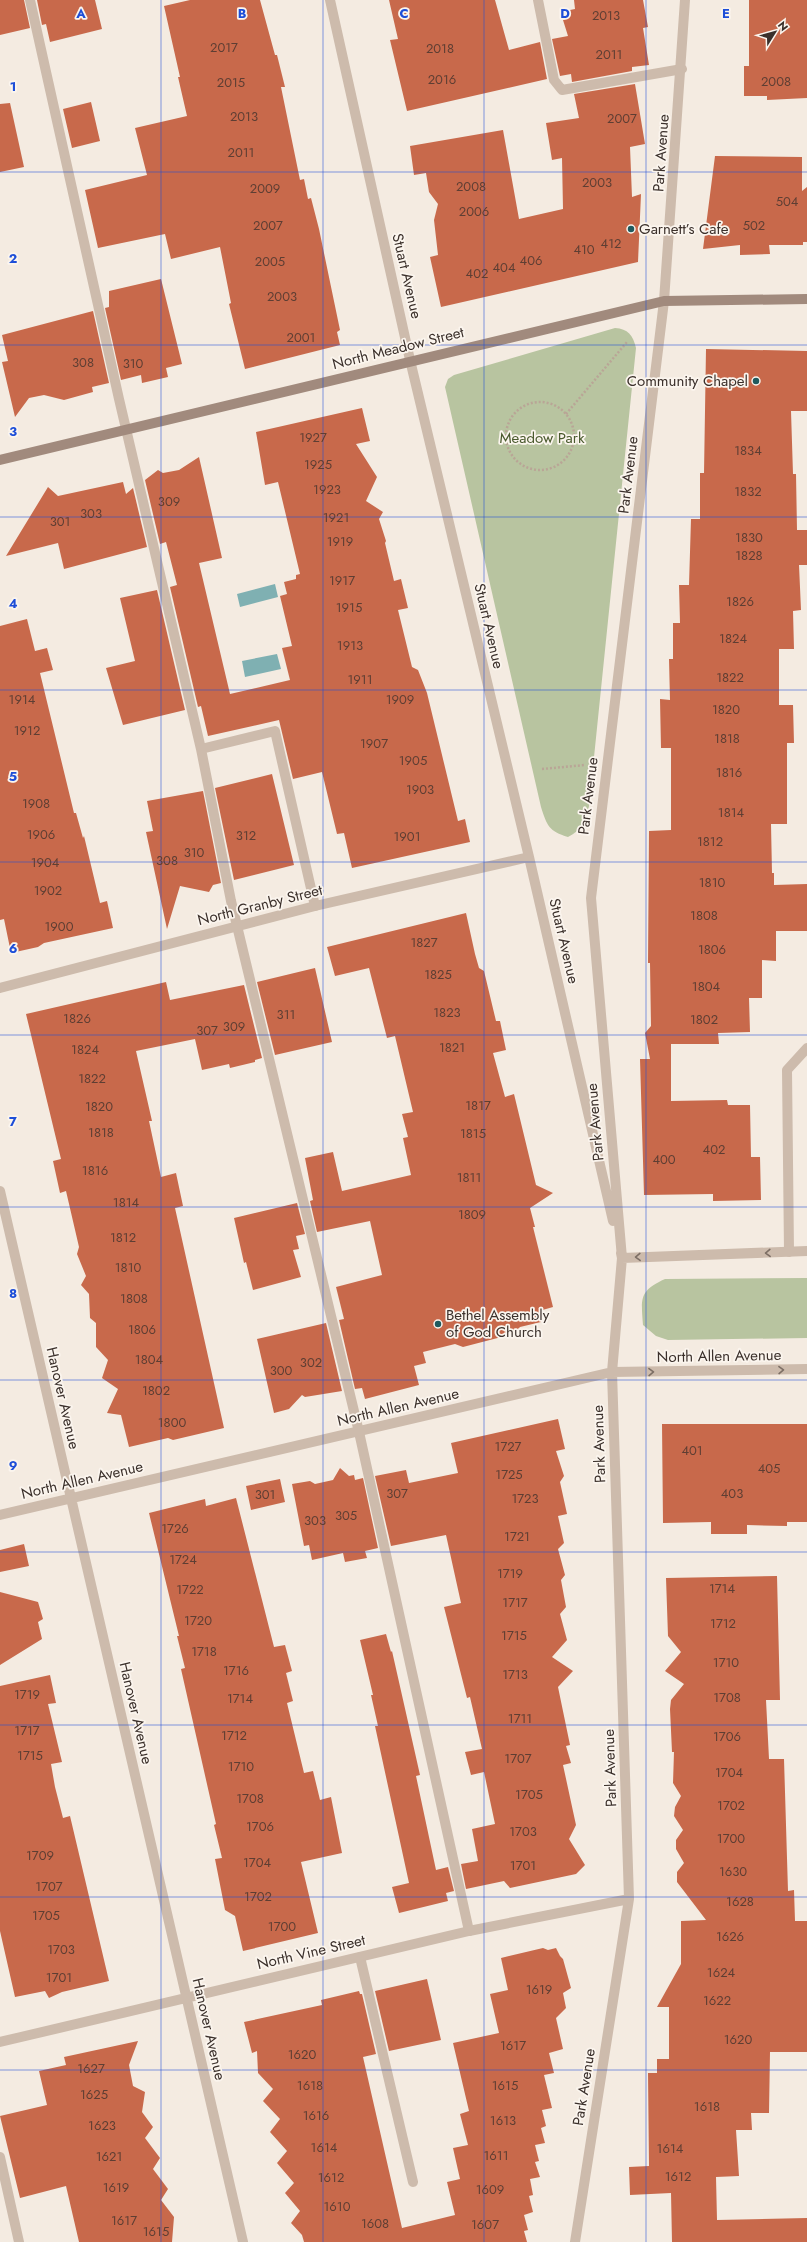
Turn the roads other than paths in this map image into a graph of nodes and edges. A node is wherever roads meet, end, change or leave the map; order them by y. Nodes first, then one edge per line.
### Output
1 (30, 0) edge
2 (330, 0) edge
3 (538, 0) edge
4 (685, 0) edge
5 (682, 69) junction
6 (807, 299) edge
7 (664, 301) junction
8 (410, 360) junction
9 (126, 431) junction
10 (0, 460) edge
11 (201, 748) junction
12 (529, 857) junction
13 (315, 906) junction
14 (239, 926) junction
15 (0, 988) edge
16 (807, 1048) edge
17 (0, 1191) edge
18 (807, 1251) edge
19 (789, 1252) junction
20 (622, 1258) junction
21 (807, 1369) edge
22 (612, 1372) junction
23 (359, 1432) junction
24 (70, 1498) junction
25 (0, 1514) edge
26 (629, 1899) junction
27 (469, 1932) junction
28 (360, 1956) junction
29 (186, 1997) junction
30 (0, 2042) edge
31 (0, 2157) edge
32 (414, 2182) dead end
33 (19, 2242) edge
34 (243, 2242) edge
35 (575, 2242) edge

1 - 9 street
2 - 8 street, Stuart Avenue
3 - 5 street
4 - 5 street, Park Avenue
5 - 7 street, Park Avenue
6 - 7 main road, North Meadow Street
7 - 8 main road, North Meadow Street
7 - 20 street, Park Avenue
8 - 9 main road, North Meadow Street
8 - 12 street, Stuart Avenue
9 - 10 main road, North Meadow Street
9 - 11 street
11 - 13 street
11 - 14 street
12 - 13 street, North Granby Street
12 - 20 street, Stuart Avenue
13 - 14 street, North Granby Street
14 - 15 street, North Granby Street
14 - 23 street
16 - 19 street
17 - 24 street, Hanover Avenue
18 - 19 street
19 -> 20 street
20 - 22 street, Park Avenue
22 -> 21 street, North Allen Avenue
22 - 23 street, North Allen Avenue
22 - 26 street, Park Avenue
23 - 24 street, North Allen Avenue
23 - 27 street
24 - 25 street, North Allen Avenue
24 - 29 street, Hanover Avenue
26 - 27 street, North Vine Street
26 - 35 street, Park Avenue
27 - 28 street, North Vine Street
28 - 29 street, North Vine Street
28 - 32 street
29 - 30 street, North Vine Street
29 - 34 street, Hanover Avenue
31 - 33 street

